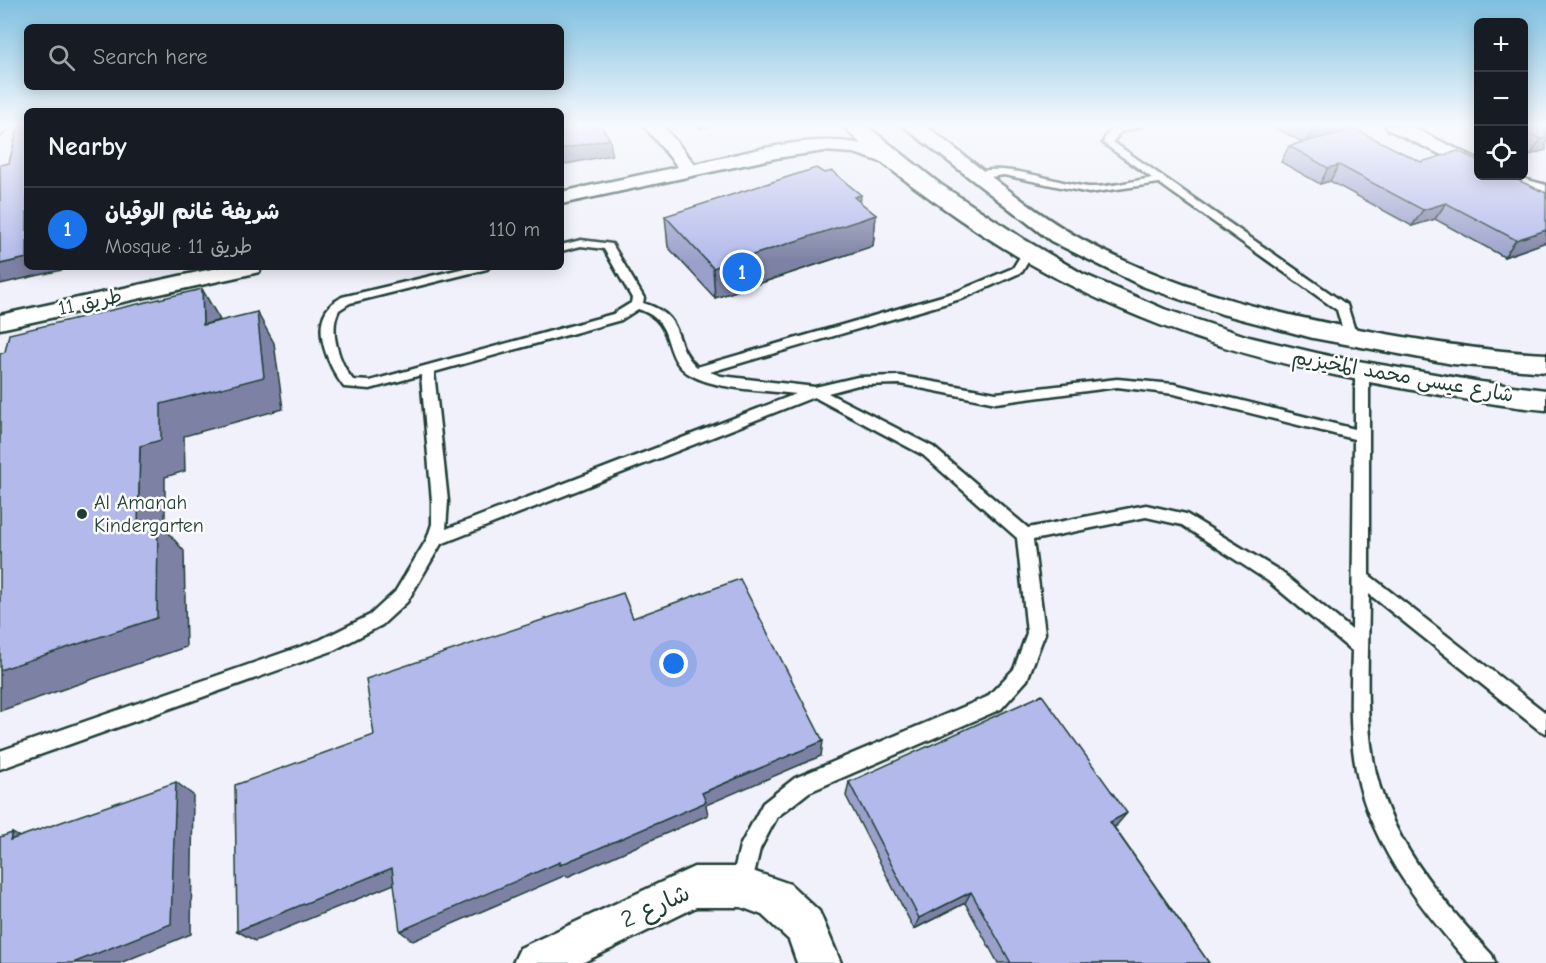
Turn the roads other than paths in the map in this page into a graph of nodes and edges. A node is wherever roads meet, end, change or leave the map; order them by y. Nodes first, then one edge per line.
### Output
1 (686, 171) edge
2 (911, 171) edge
3 (970, 171) edge
4 (1148, 171) edge
5 (976, 176) junction
6 (1161, 180) junction
7 (1507, 180) edge
8 (1546, 191) edge
9 (564, 197) edge
10 (564, 247) edge
11 (1028, 252) junction
12 (222, 270) edge
13 (448, 271) edge
14 (202, 272) edge
15 (637, 305) junction
16 (0, 322) edge
17 (1351, 337) junction
18 (1546, 363) edge
19 (427, 370) junction
20 (695, 372) junction
21 (1362, 373) junction
22 (815, 392) junction
23 (1546, 400) edge
24 (1362, 436) junction
25 (1024, 535) junction
26 (435, 540) junction
27 (1361, 578) junction
28 (1361, 648) junction
29 (1546, 724) edge
30 (0, 760) edge
31 (741, 887) junction
32 (535, 963) edge
33 (819, 963) edge
34 (1484, 963) edge

1 - 9 street
2 - 11 street, شارع عيسى محمد المخيزيم
3 - 5 street, شارع عيسى محمد المخيزيم
4 - 6 lane
5 - 6 lane
5 - 17 street, شارع عيسى محمد المخيزيم
6 - 17 lane
7 - 8 street
10 - 15 lane
11 - 20 lane
11 - 21 street, شارع عيسى محمد المخيزيم
12 - 14 street, طريق 11
13 - 19 lane
14 - 16 street, طريق 11
15 - 19 lane
15 - 20 lane
17 - 18 street, شارع عيسى محمد المخيزيم
19 - 26 lane
20 - 22 lane
21 - 23 street, شارع عيسى محمد المخيزيم
21 - 24 lane
22 - 24 lane
22 - 25 lane
22 - 26 lane
24 - 27 lane
25 - 28 lane
25 - 31 lane
26 - 30 lane
27 - 28 lane
27 - 29 lane
28 - 34 lane
31 - 32 street, شارع 2
31 - 33 street, شارع 2

